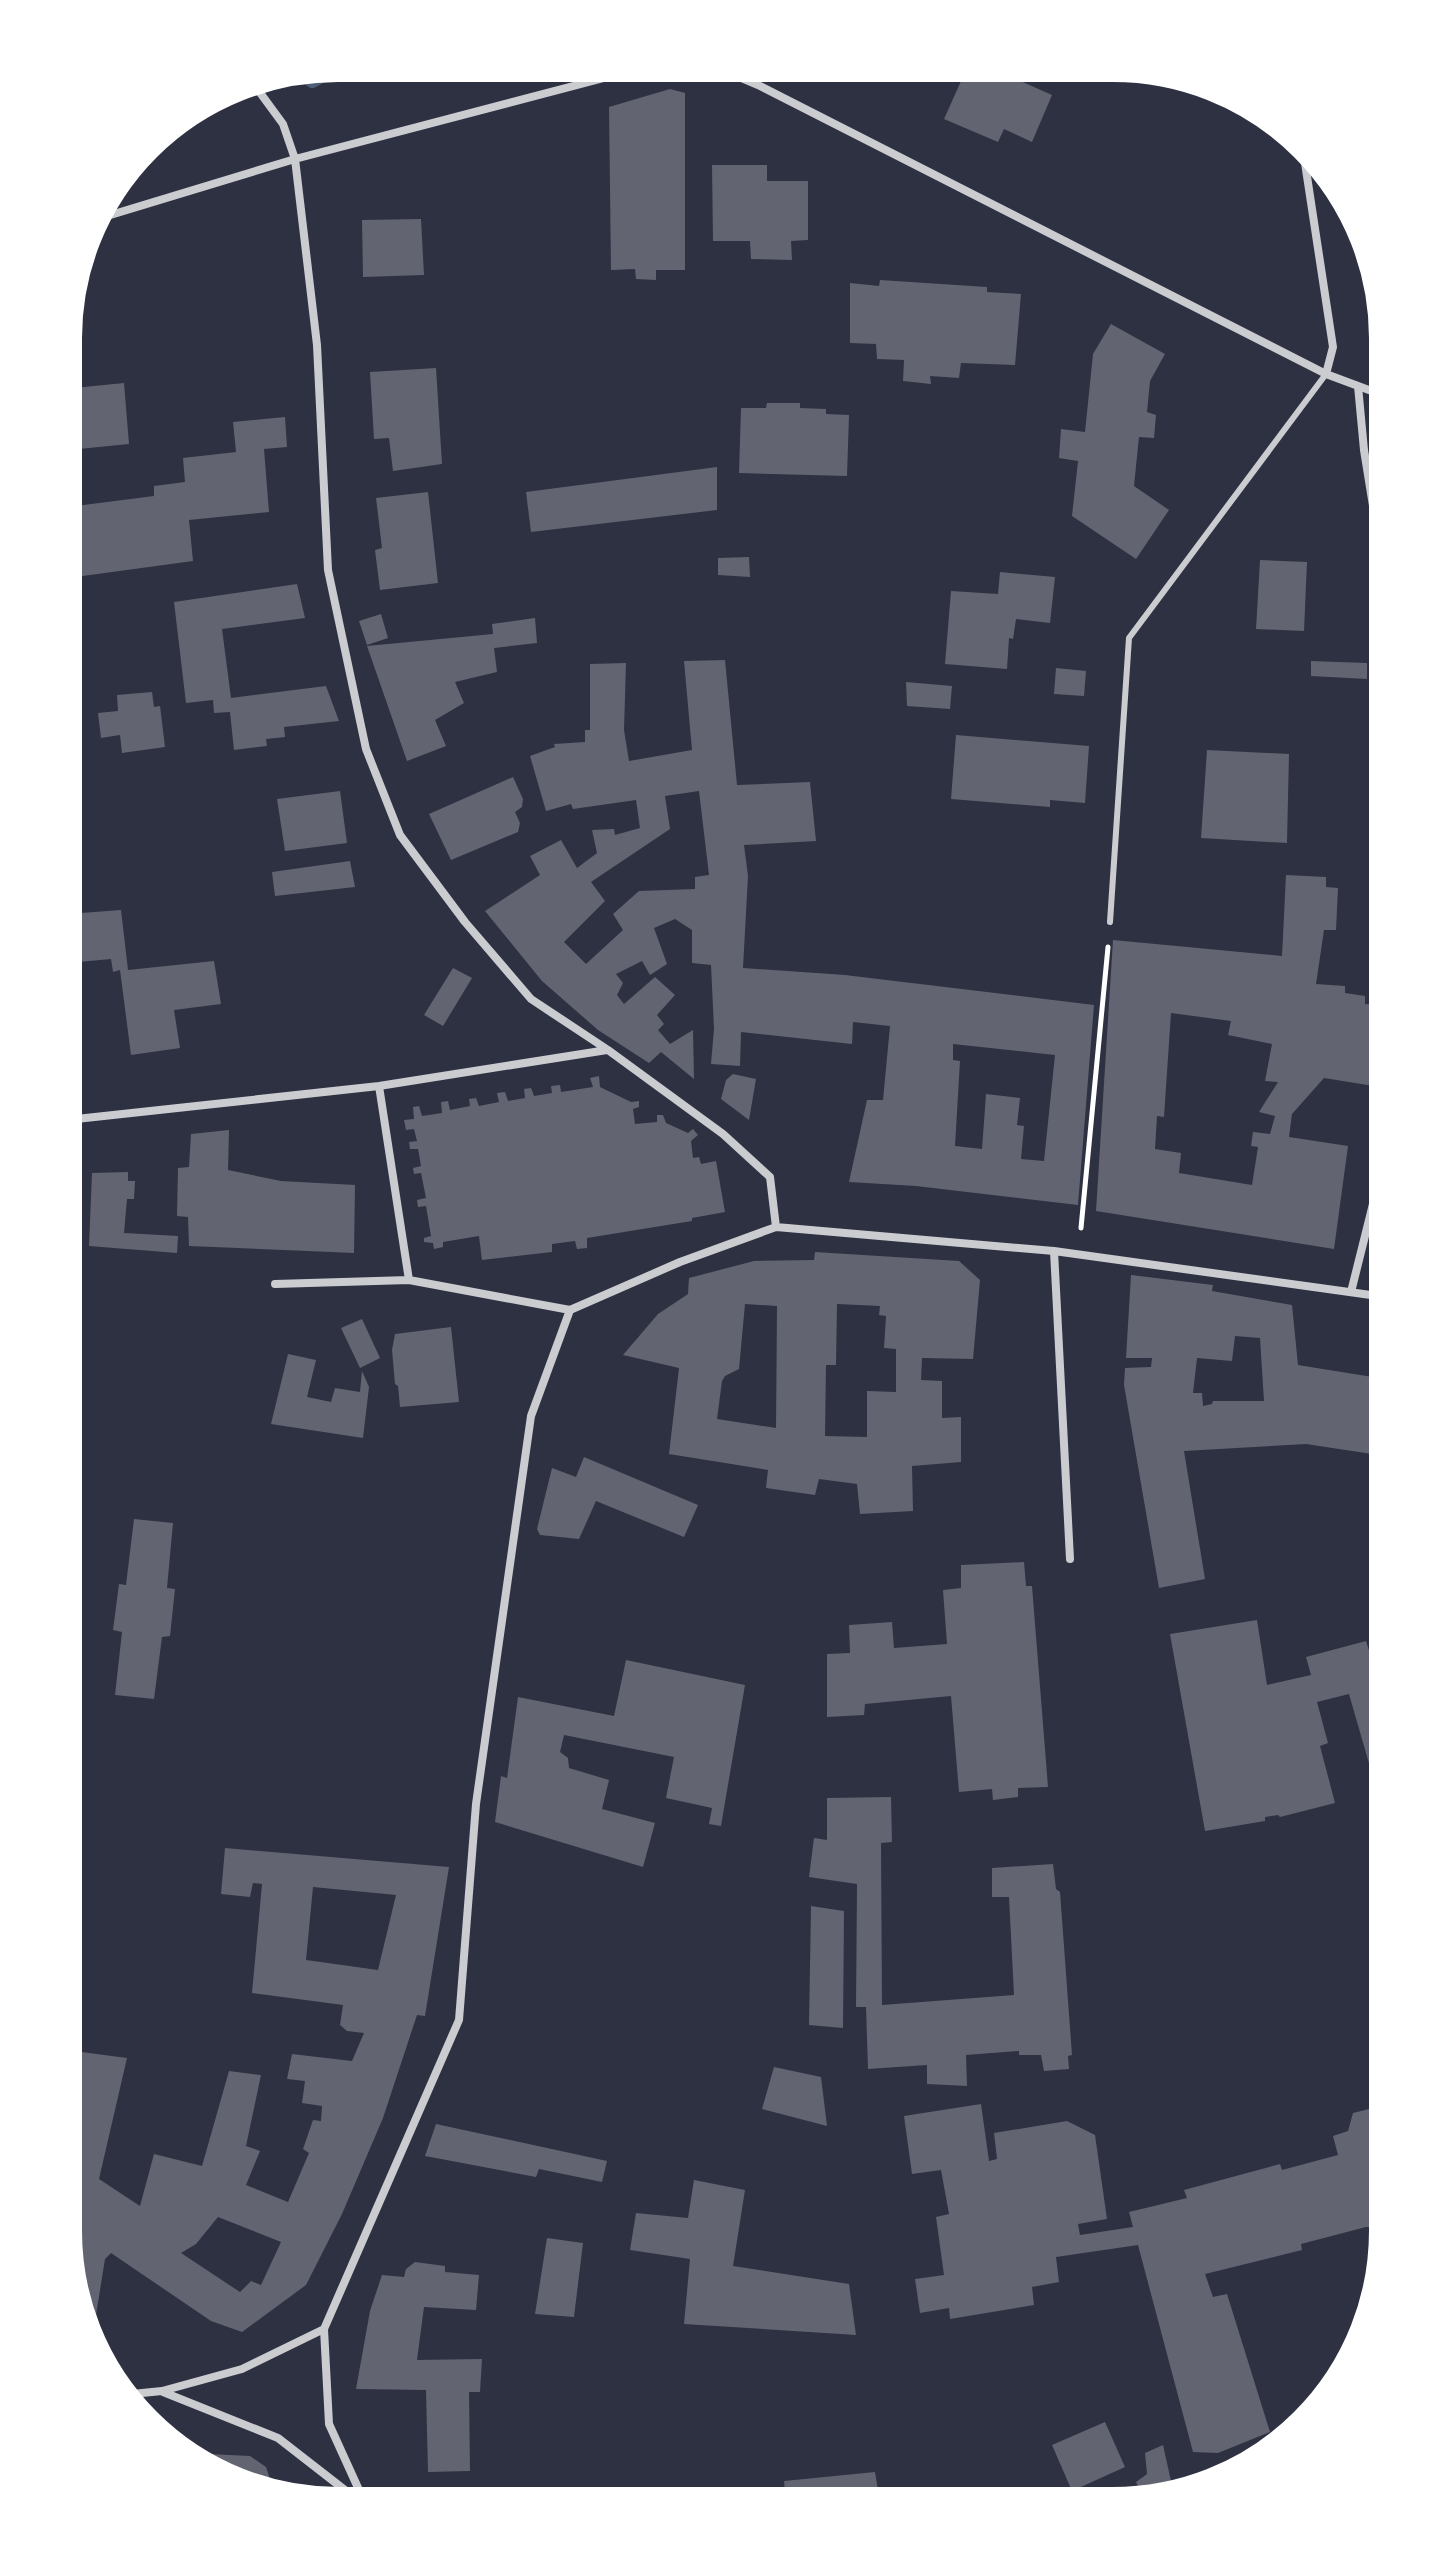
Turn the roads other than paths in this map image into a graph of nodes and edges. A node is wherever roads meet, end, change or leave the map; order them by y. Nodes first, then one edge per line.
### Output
1 (596, 80) edge
2 (745, 80) edge
3 (260, 92) edge
4 (295, 159) junction
5 (1306, 167) edge
6 (112, 214) edge
7 (1326, 374) junction
8 (1358, 386) junction
9 (1371, 391) edge
10 (1371, 493) edge
11 (1110, 922) road end
12 (608, 1050) junction
13 (379, 1086) junction
14 (80, 1119) edge
15 (1371, 1214) edge
16 (776, 1227) junction
17 (1054, 1251) junction
18 (409, 1280) junction
19 (275, 1284) dead end
20 (1351, 1292) junction
21 (1370, 1295) edge
22 (570, 1310) junction
23 (1070, 1559) dead end
24 (324, 2329) junction
25 (162, 2391) junction
26 (138, 2393) edge
27 (346, 2489) edge
28 (357, 2489) edge

1 - 4 street
2 - 7 street
3 - 4 street
4 - 6 street
4 - 12 street
5 - 7 street
7 - 8 street
7 - 11 lane
8 - 9 street
8 - 10 street
12 - 13 street
12 - 16 street
13 - 14 street
13 - 18 street
15 - 20 street
16 - 17 street
16 - 22 street
17 - 20 street
17 - 23 street
18 - 19 street
18 - 22 street
20 - 21 street
22 - 24 street
24 - 25 street
24 - 28 street
25 - 26 street
25 - 27 street

